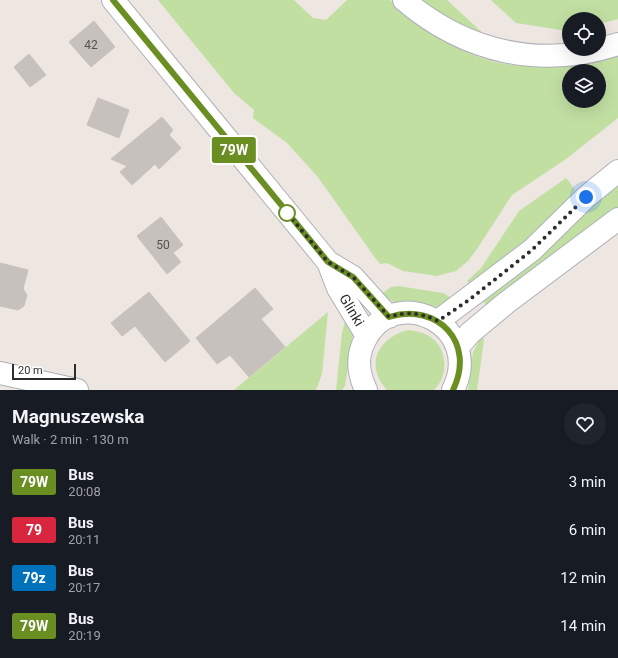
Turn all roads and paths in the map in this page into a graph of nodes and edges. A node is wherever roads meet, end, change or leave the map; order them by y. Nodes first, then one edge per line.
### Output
1 (113, 0) edge
2 (404, 0) edge
3 (618, 44) edge
4 (618, 171) edge
5 (618, 219) edge
6 (328, 262) junction
7 (389, 317) junction
8 (438, 321) junction
9 (367, 336) junction
10 (458, 347) junction
11 (0, 373) edge
12 (360, 387) edge
13 (77, 390) edge
14 (453, 390) edge

1 - 6 street, Glinki
2 - 3 street
4 - 8 street
5 - 10 street
6 - 7 street, Glinki
6 - 9 street, Glinki
7 - 8 street
7 - 9 street
8 - 10 street
9 - 12 street
10 - 14 street
11 - 13 street

